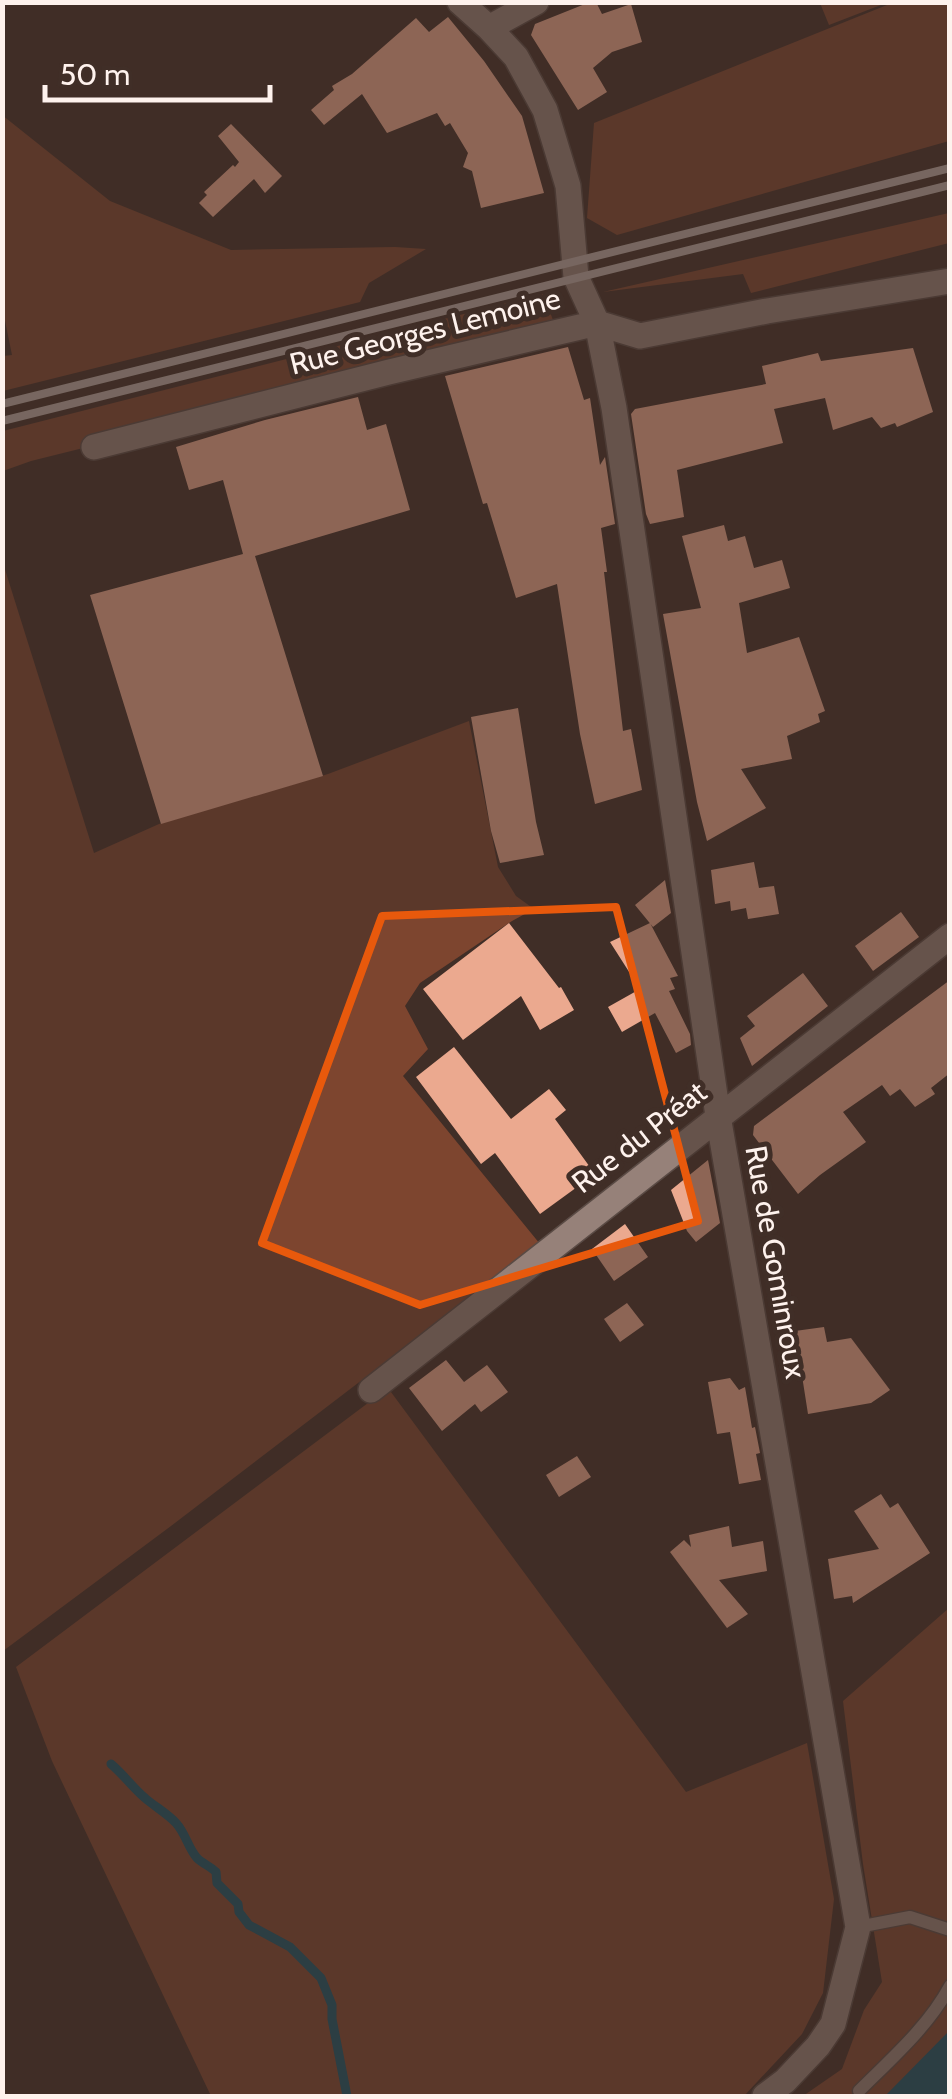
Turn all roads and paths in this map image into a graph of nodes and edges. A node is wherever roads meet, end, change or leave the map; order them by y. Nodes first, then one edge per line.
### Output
1 (460, 2) edge
2 (536, 2) edge
3 (490, 28) junction
4 (950, 281) edge
5 (596, 323) junction
6 (94, 447) dead end
7 (950, 936) edge
8 (718, 1116) junction
9 (371, 1390) dead end
10 (858, 1926) junction
11 (950, 1930) edge
12 (950, 1986) edge
13 (859, 2092) dead end
14 (765, 2096) edge

1 - 3 street, Rue de Gominroux
2 - 3 street
3 - 5 street, Rue de Gominroux
4 - 5 street, Rue Georges Lemoine
5 - 6 street, Rue Georges Lemoine
5 - 8 street, Rue de Gominroux
7 - 8 street, Rue du Préat
8 - 9 street, Rue du Préat
8 - 10 street, Rue de Gominroux
10 - 11 lane
10 - 14 street, Rue de Gominroux
12 - 13 lane

